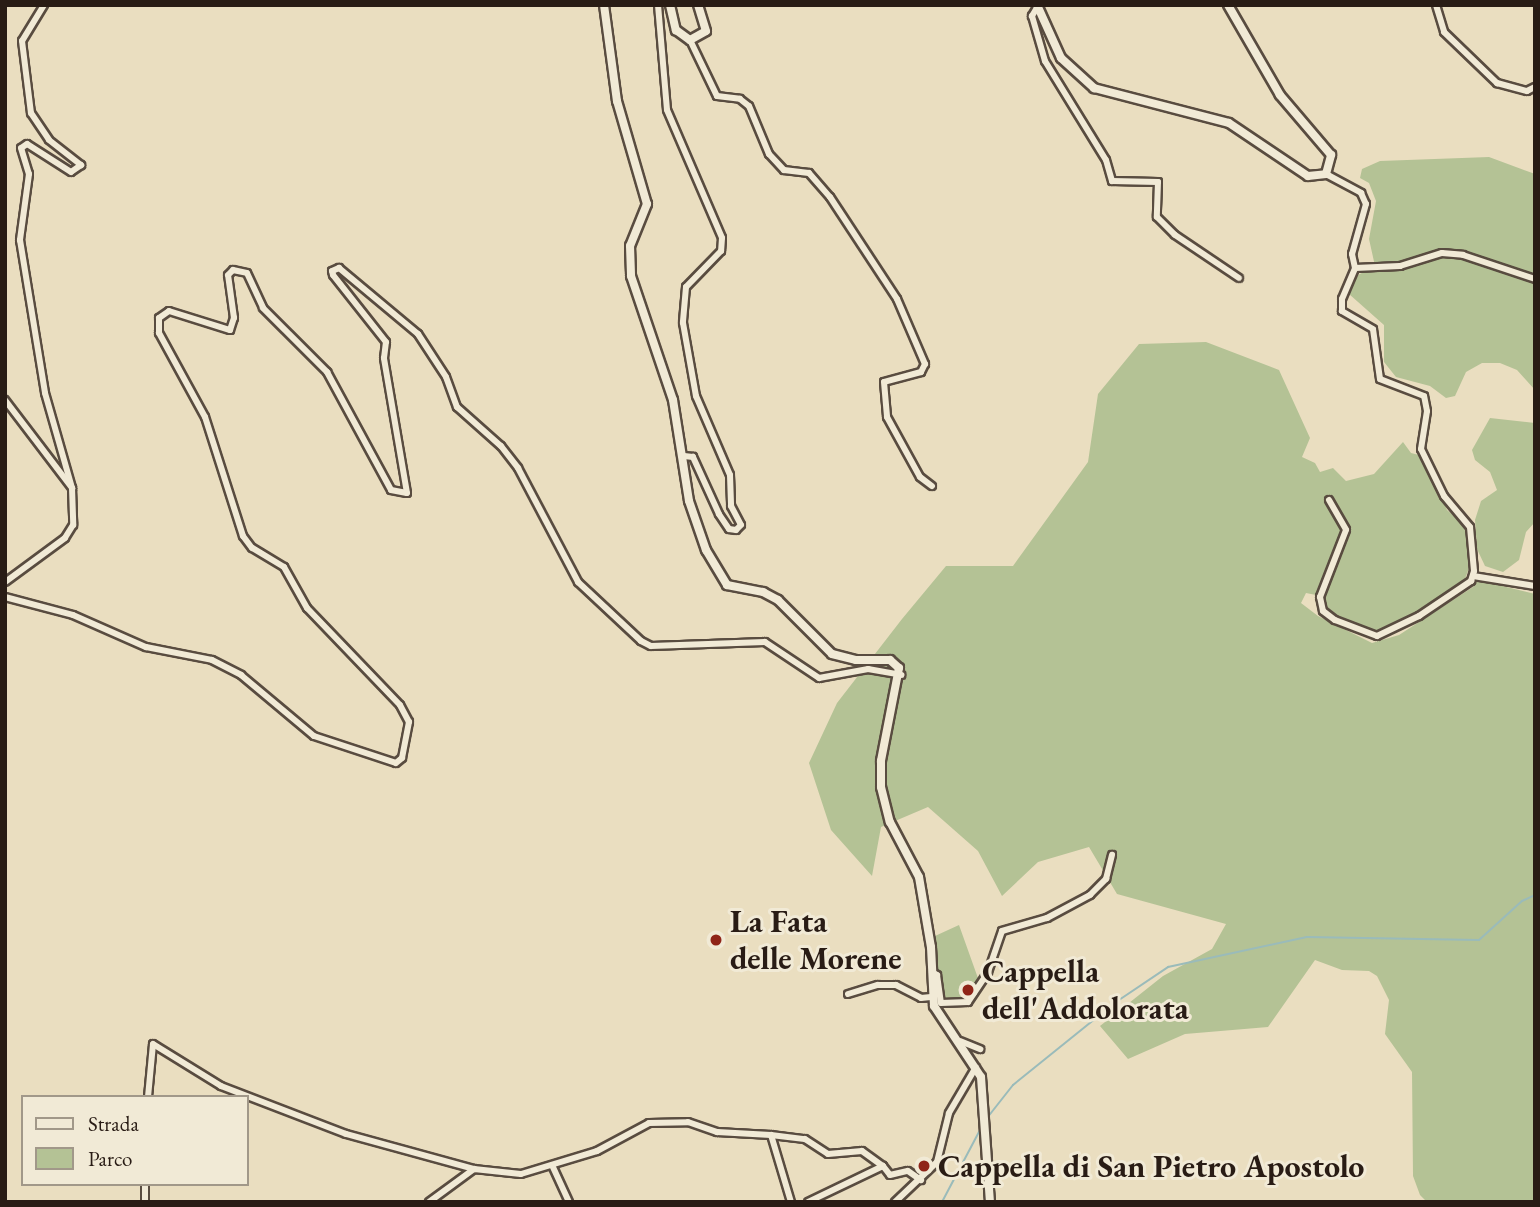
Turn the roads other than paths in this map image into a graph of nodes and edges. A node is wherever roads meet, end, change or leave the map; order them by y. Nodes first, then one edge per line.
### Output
1 (44, 5) edge
2 (604, 5) edge
3 (659, 5) edge
4 (670, 5) edge
5 (698, 5) edge
6 (1228, 5) edge
7 (1436, 5) edge
8 (1037, 6) edge
9 (690, 40) junction
10 (1535, 87) edge
11 (1326, 174) junction
12 (1355, 268) junction
13 (1239, 278) dead end
14 (1535, 279) edge
15 (5, 400) edge
16 (684, 456) junction
17 (932, 486) dead end
18 (72, 488) junction
19 (1329, 500) dead end
20 (1473, 576) junction
21 (5, 582) edge
22 (1535, 586) edge
23 (5, 597) edge
24 (901, 675) junction
25 (1112, 855) dead end
26 (932, 972) junction
27 (848, 994) dead end
28 (931, 997) junction
29 (960, 1041) junction
30 (980, 1049) dead end
31 (976, 1067) junction
32 (148, 1095) edge
33 (244, 1095) edge
34 (248, 1097) edge
35 (771, 1135) junction
36 (552, 1165) junction
37 (883, 1166) junction
38 (474, 1168) junction
39 (921, 1180) junction
40 (430, 1201) edge
41 (569, 1202) edge
42 (791, 1202) edge
43 (808, 1202) edge
44 (895, 1202) edge
45 (990, 1202) edge

1 - 18 street
2 - 16 street
3 - 16 street
4 - 9 street
5 - 9 street
6 - 11 street
7 - 10 street
8 - 11 street
8 - 13 street
9 - 17 street
11 - 12 street
12 - 14 street
12 - 20 street
15 - 18 street
16 - 24 street
18 - 21 street
19 - 20 street
20 - 22 street
23 - 24 street
24 - 26 street
25 - 26 street
26 - 28 street
27 - 28 street
28 - 29 street
29 - 30 street
29 - 31 street
31 - 39 street
31 - 45 street
32 - 33 street
34 - 38 street
35 - 36 street
35 - 37 street
35 - 42 street
36 - 38 street
36 - 41 street
37 - 39 street
37 - 43 street
38 - 40 street
39 - 44 street

